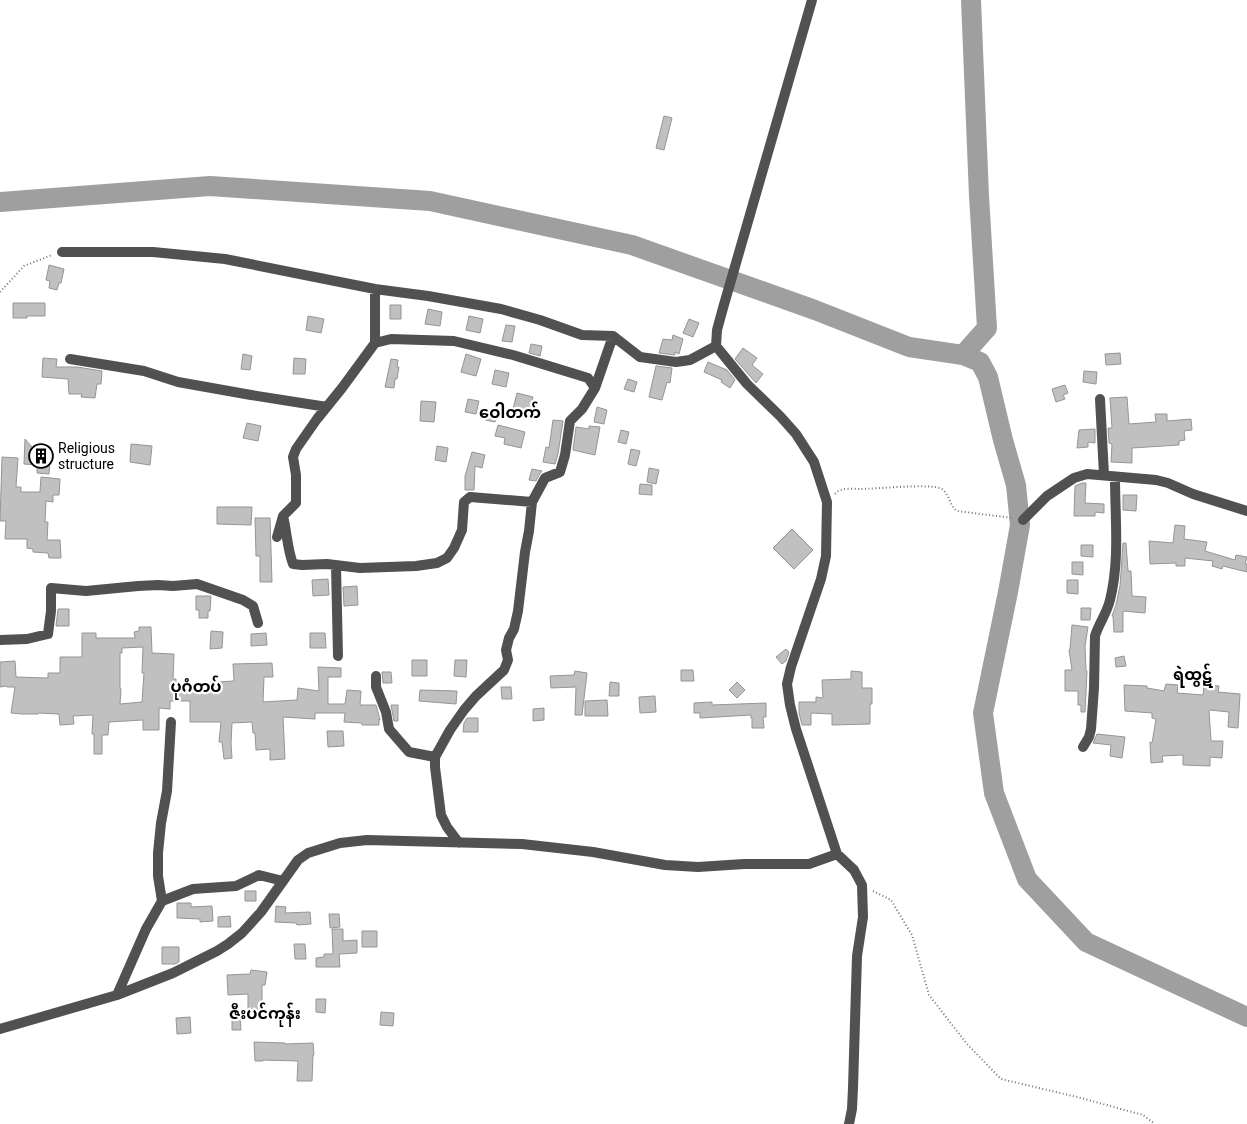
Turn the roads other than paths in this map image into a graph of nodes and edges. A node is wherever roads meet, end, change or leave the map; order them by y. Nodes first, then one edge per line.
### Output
1 (812, 0) edge
2 (62, 252) road end
3 (375, 289) junction
4 (613, 336) junction
5 (375, 344) junction
6 (716, 346) junction
7 (70, 359) dead end
8 (596, 388) junction
9 (1100, 399) dead end
10 (327, 407) junction
11 (1104, 475) junction
12 (1115, 477) junction
13 (532, 502) junction
14 (1247, 511) edge
15 (283, 516) junction
16 (1023, 520) road end
17 (277, 537) dead end
18 (336, 566) junction
19 (258, 624) dead end
20 (0, 640) edge
21 (338, 656) dead end
22 (376, 676) dead end
23 (171, 722) dead end
24 (1083, 746) dead end
25 (435, 758) junction
26 (459, 843) junction
27 (837, 854) junction
28 (283, 881) junction
29 (162, 901) junction
30 (117, 995) junction
31 (0, 1029) edge
32 (849, 1124) edge

1 - 6 street
2 - 3 street
3 - 4 street
3 - 5 street
4 - 6 street
4 - 8 street
5 - 8 street
5 - 10 street
6 - 27 street
7 - 10 street
8 - 13 street
9 - 11 street
10 - 15 street
11 - 12 street
11 - 16 street
12 - 14 street
12 - 24 street
13 - 18 street
13 - 25 street
15 - 17 street
15 - 18 street
18 - 21 street
19 - 20 street
22 - 25 street
23 - 29 street
25 - 26 street
26 - 27 street
26 - 28 street
27 - 32 street
28 - 29 street
28 - 30 street
29 - 30 street
30 - 31 street

